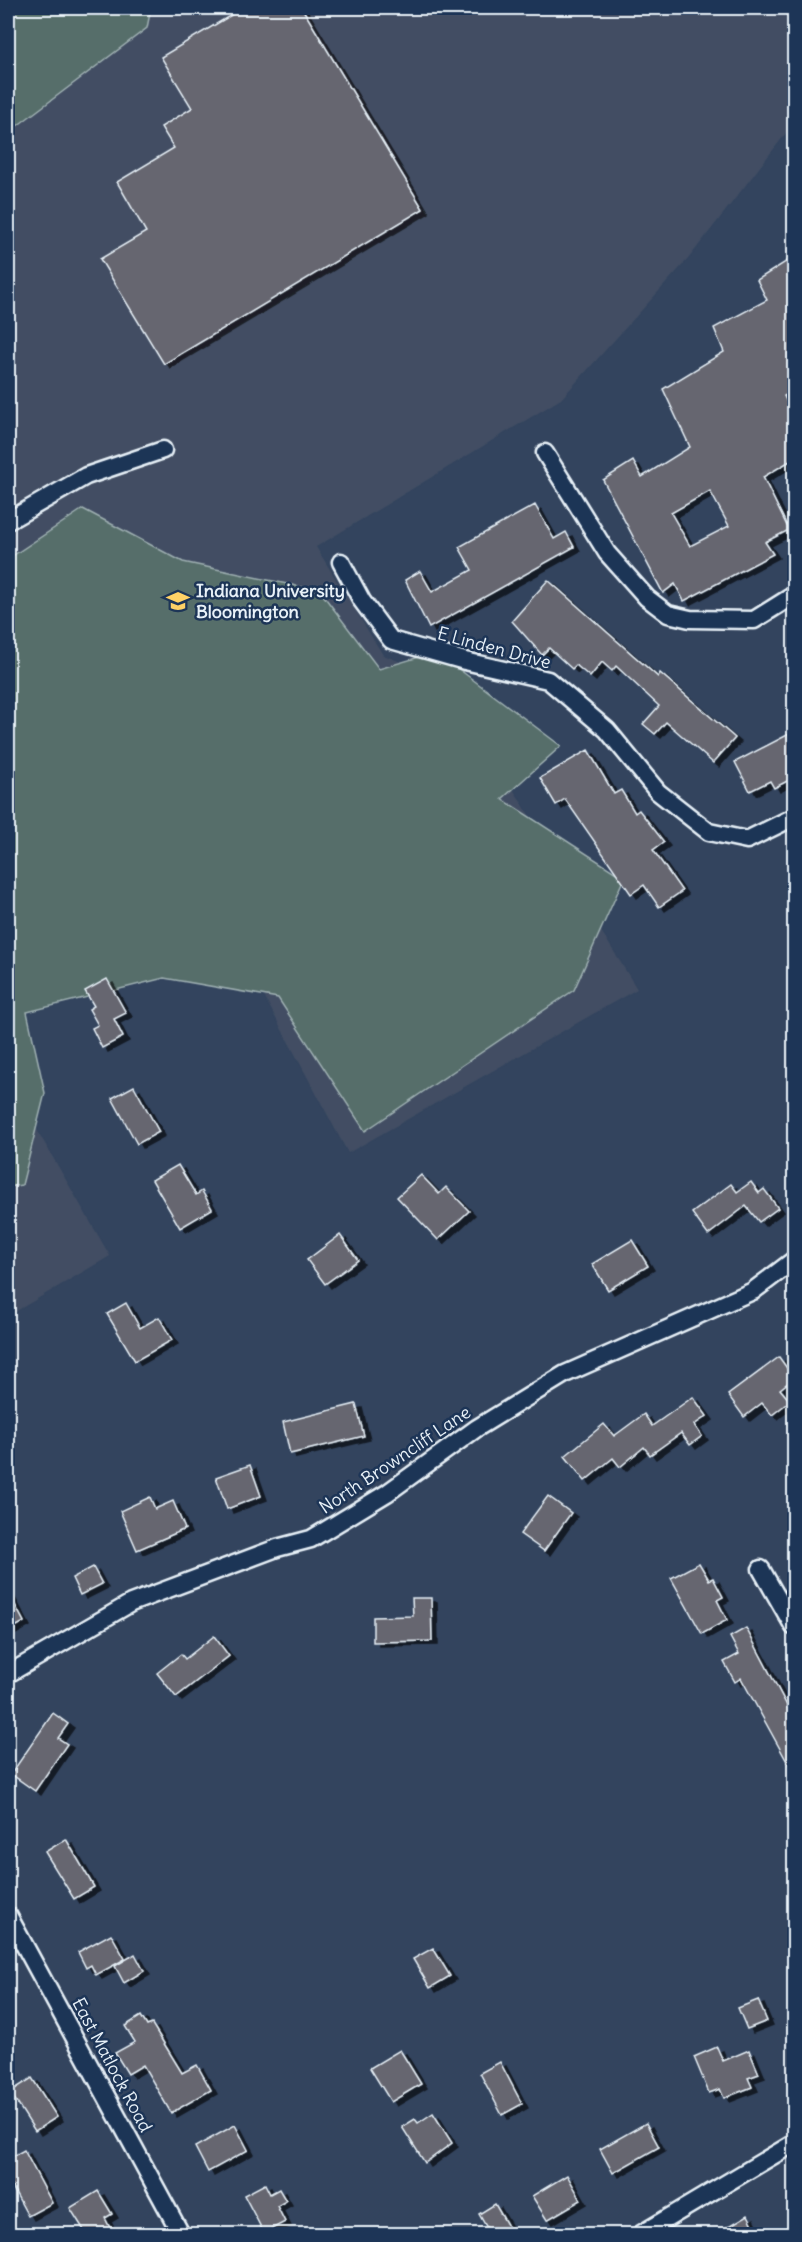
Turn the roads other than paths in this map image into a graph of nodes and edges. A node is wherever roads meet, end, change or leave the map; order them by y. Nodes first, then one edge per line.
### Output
1 (163, 450) dead end
2 (545, 453) dead end
3 (8, 521) edge
4 (341, 562) dead end
5 (795, 594) edge
6 (795, 817) edge
7 (795, 1260) edge
8 (761, 1569) dead end
9 (795, 1627) edge
10 (8, 1674) edge
11 (8, 1915) edge
12 (795, 2143) edge
13 (181, 2235) edge
14 (641, 2235) edge

1 - 3 street
2 - 5 street
4 - 6 street, E Linden Drive
7 - 10 street, North Browncliff Lane
8 - 9 street
11 - 13 street, East Matlock Road
12 - 14 street

